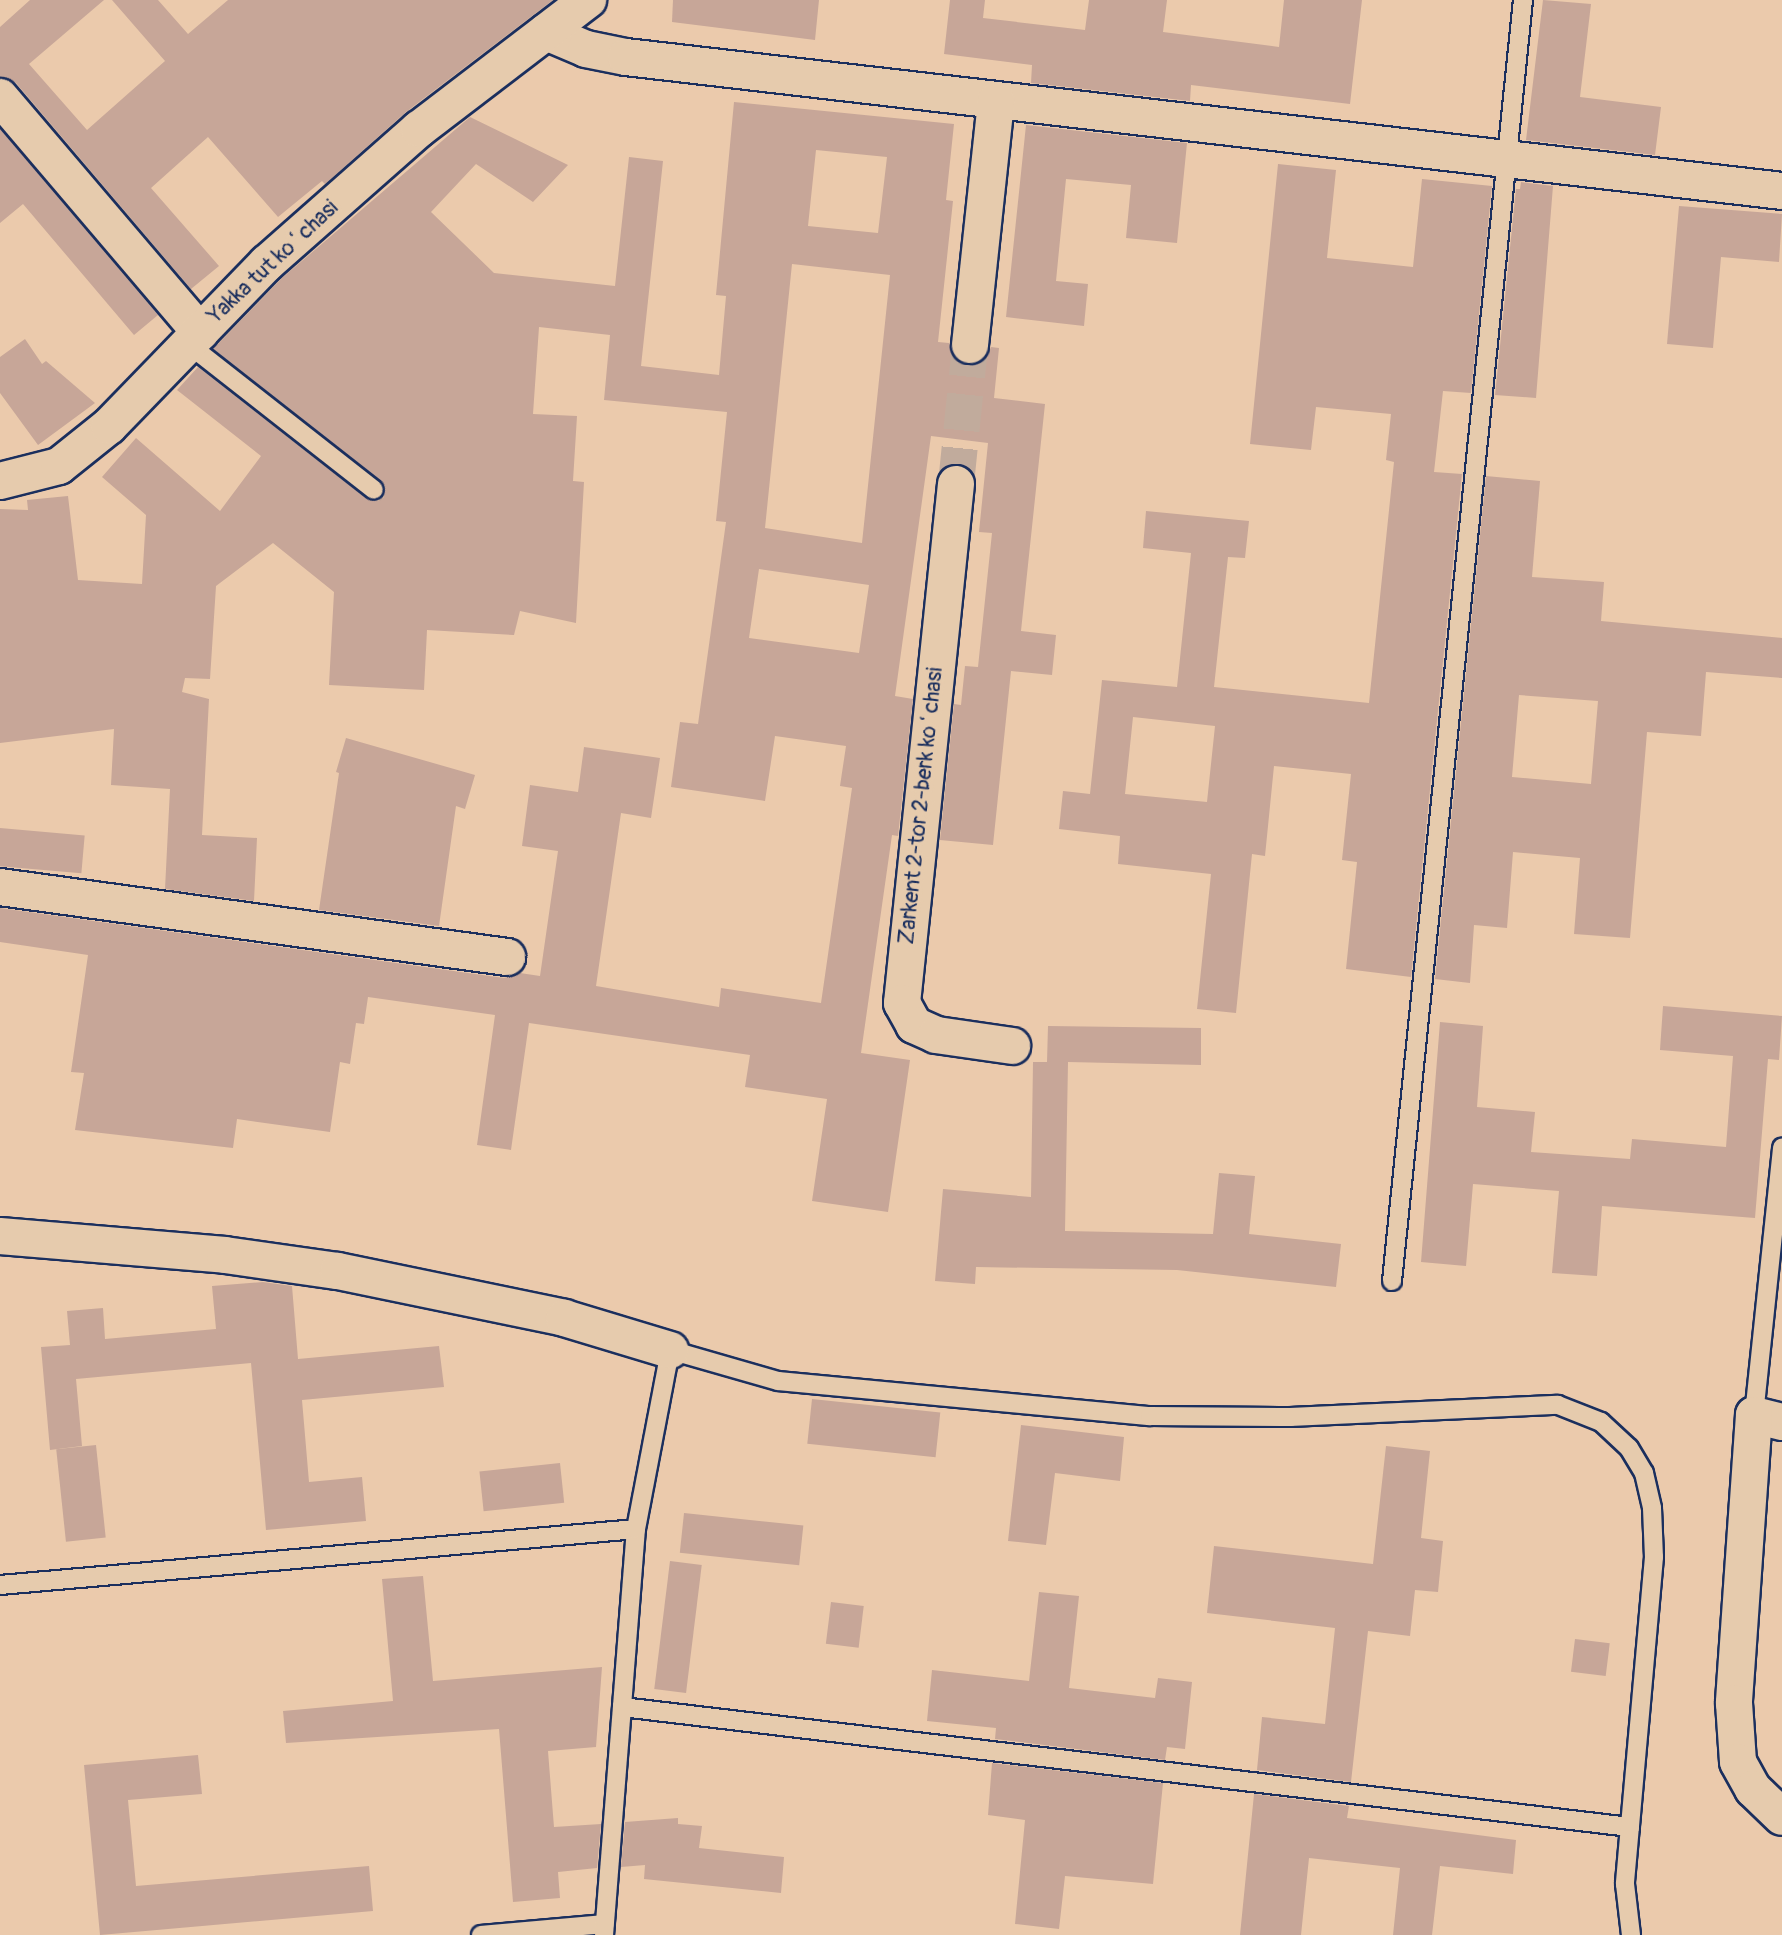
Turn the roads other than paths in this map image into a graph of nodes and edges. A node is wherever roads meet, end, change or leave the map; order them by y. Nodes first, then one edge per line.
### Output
1 (588, 0) edge
2 (1523, 0) edge
3 (546, 32) junction
4 (0, 97) edge
5 (996, 100) junction
6 (1507, 159) junction
7 (1782, 191) edge
8 (194, 338) junction
9 (970, 345) tunnel mouth
10 (0, 481) edge
11 (956, 484) tunnel mouth
12 (374, 490) dead end
13 (0, 887) edge
14 (507, 957) dead end
15 (1012, 1046) dead end
16 (1782, 1147) edge
17 (0, 1236) edge
18 (1392, 1281) dead end
19 (670, 1350) junction
20 (1768, 1418) edge
21 (636, 1529) junction
22 (0, 1585) edge
23 (622, 1707) junction
24 (1782, 1817) edge
25 (1630, 1827) junction
26 (604, 1930) edge
27 (481, 1935) edge
28 (1631, 1935) edge

1 - 3 street, Yakka tut koʻchasi
2 - 6 lane
3 - 5 street
3 - 8 street, Yakka tut koʻchasi
4 - 8 street, Yakka tut koʻchasi
5 - 6 street
5 - 9 street
6 - 7 street
6 - 18 lane
8 - 10 street
8 - 12 lane
11 - 15 street, Zarkent 2-tor 2-berk koʻchasi
13 - 14 street
16 - 20 lane
17 - 19 street
19 - 21 lane
19 - 25 lane
20 - 24 street
21 - 22 lane
21 - 23 lane
23 - 25 lane
23 - 26 lane
25 - 28 lane
26 - 27 lane

